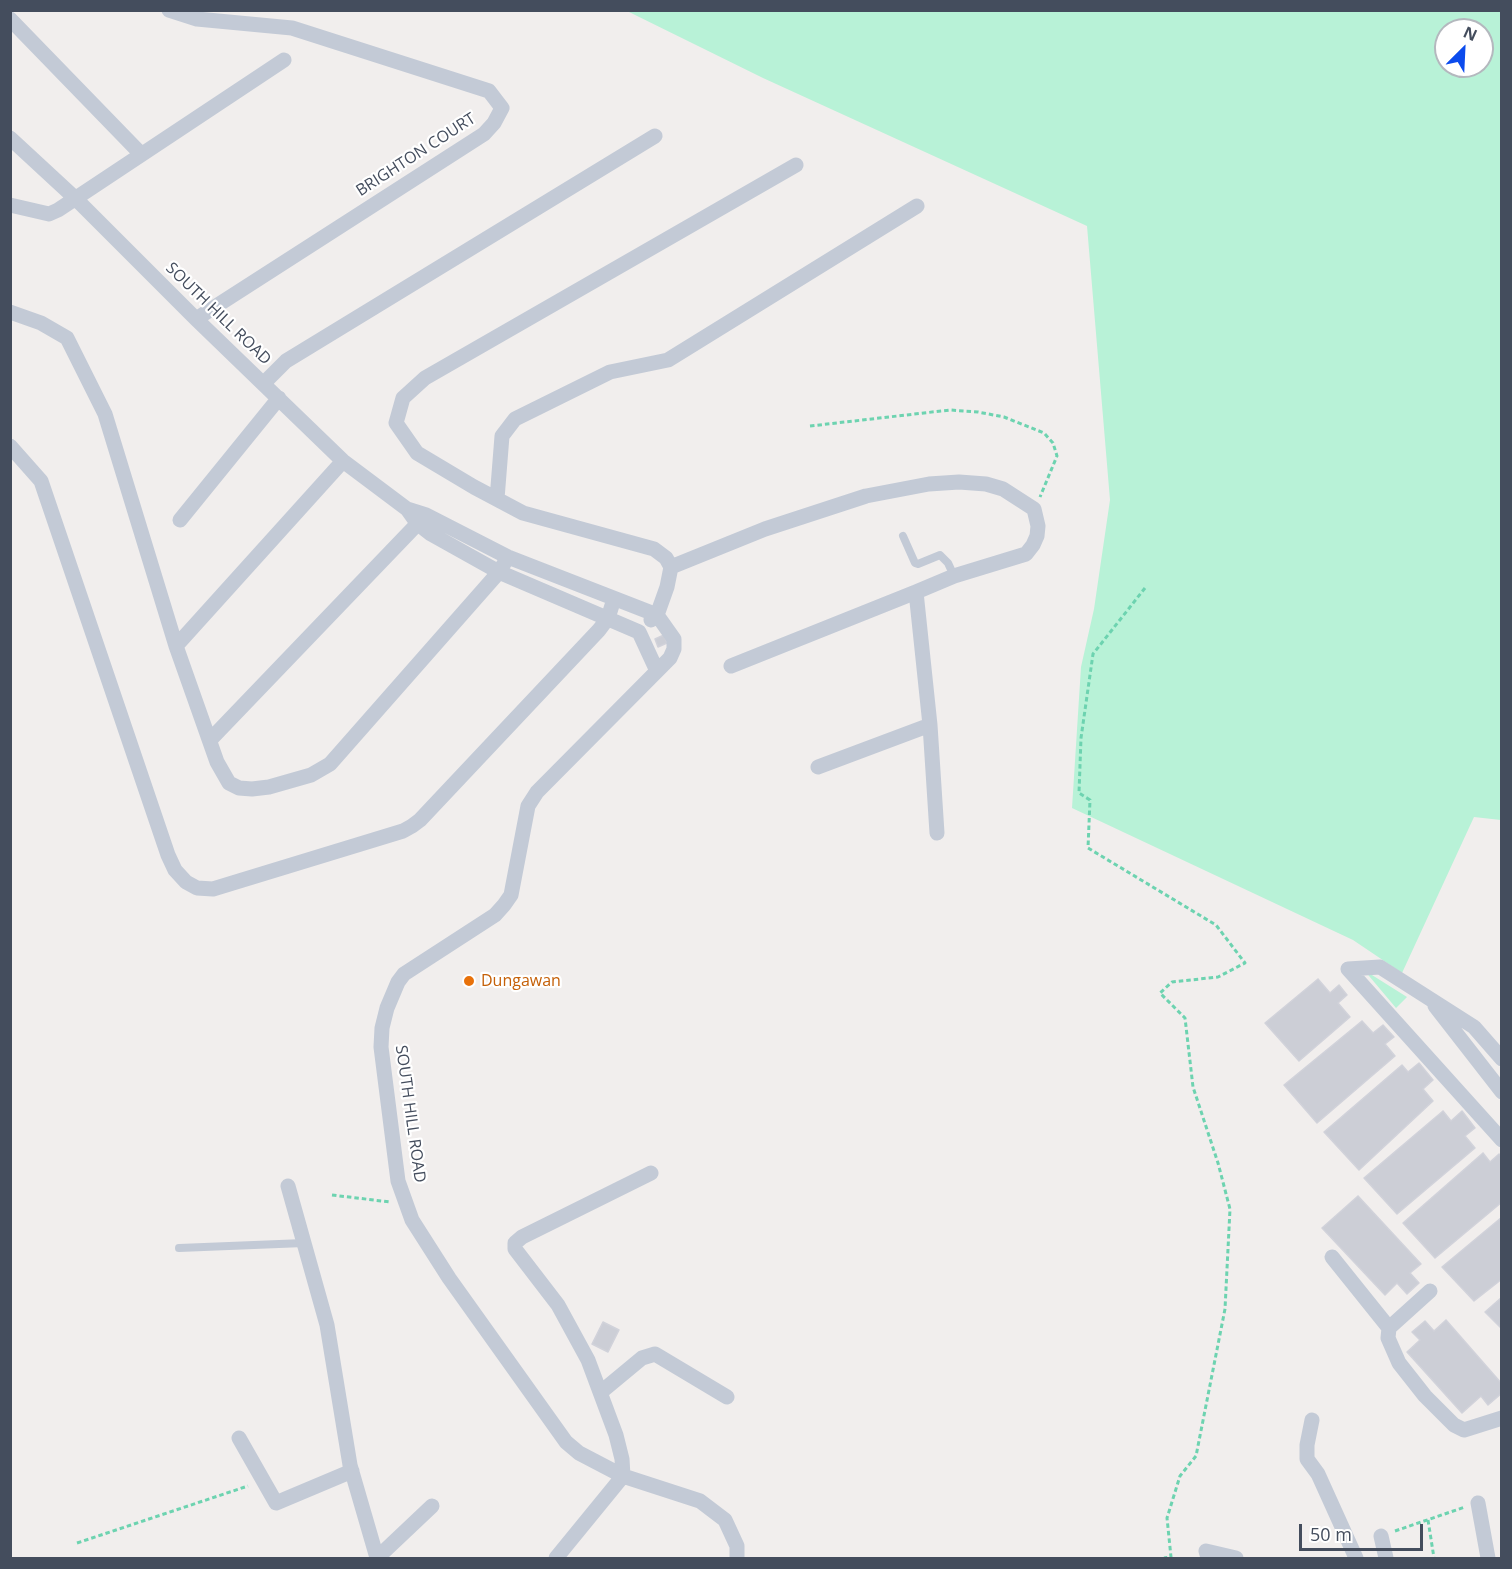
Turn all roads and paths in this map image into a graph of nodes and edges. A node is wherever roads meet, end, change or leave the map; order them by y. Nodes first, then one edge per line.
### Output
1 (169, 10) edge
2 (10, 19) edge
3 (284, 60) dead end
4 (655, 136) dead end
5 (10, 138) edge
6 (141, 154) junction
7 (796, 165) dead end
8 (76, 199) junction
9 (10, 205) edge
10 (917, 206) dead end
11 (10, 312) edge
12 (196, 318) junction
13 (264, 383) junction
14 (279, 398) junction
15 (810, 426) dead end
16 (10, 446) edge
17 (343, 461) junction
18 (496, 499) junction
19 (1034, 509) junction
20 (422, 519) junction
21 (180, 520) dead end
22 (903, 536) dead end
23 (508, 557) junction
24 (671, 567) junction
25 (499, 572) junction
26 (954, 576) junction
27 (1145, 588) dead end
28 (916, 592) junction
29 (614, 599) junction
30 (657, 615) junction
31 (608, 618) junction
32 (639, 632) junction
33 (176, 646) junction
34 (730, 666) dead end
35 (657, 671) junction
36 (930, 725) junction
37 (210, 740) junction
38 (818, 767) dead end
39 (937, 834) dead end
40 (1427, 997) junction
41 (1502, 1059) edge
42 (1502, 1092) edge
43 (1502, 1140) edge
44 (651, 1173) dead end
45 (288, 1185) dead end
46 (332, 1195) dead end
47 (387, 1203) dead end
48 (304, 1243) junction
49 (179, 1248) dead end
50 (1332, 1257) dead end
51 (1430, 1291) dead end
52 (1389, 1328) junction
53 (601, 1392) junction
54 (727, 1397) dead end
55 (1502, 1418) edge
56 (1312, 1420) dead end
57 (239, 1438) dead end
58 (352, 1471) junction
59 (623, 1476) junction
60 (264, 1481) junction
61 (1478, 1503) joint
62 (432, 1506) dead end
63 (1428, 1520) junction
64 (1381, 1536) joint
65 (77, 1543) dead end
66 (377, 1558) edge
67 (556, 1558) edge
68 (737, 1558) edge
69 (1164, 1558) edge
70 (1208, 1558) edge
71 (1236, 1558) edge
72 (1356, 1558) edge
73 (1386, 1558) edge
74 (1434, 1558) edge
75 (1488, 1558) edge

1 - 12 street, BRIGHTON COURT
2 - 6 street
3 - 6 street
4 - 13 street
5 - 8 street, SOUTH HILL ROAD
6 - 8 street
7 - 18 street
8 - 9 street
8 - 12 street, SOUTH HILL ROAD
10 - 18 street
11 - 33 street
12 - 13 street, SOUTH HILL ROAD
13 - 14 street, SOUTH HILL ROAD
14 - 17 street, SOUTH HILL ROAD
14 - 21 street
15 - 19 path
16 - 31 street
17 - 20 street, SOUTH HILL ROAD
17 - 33 street
18 - 24 street
19 - 24 street
19 - 26 street
20 - 23 street, SOUTH HILL ROAD
20 - 25 street, SOUTH HILL ROAD
20 - 37 street
22 - 26 lane
23 - 25 street
23 - 29 street, SOUTH HILL ROAD
24 - 30 street
25 - 31 street, SOUTH HILL ROAD
25 - 37 street
26 - 28 street
27 - 69 path
28 - 34 street
28 - 36 street
29 - 30 street, SOUTH HILL ROAD
29 - 31 street
30 - 32 street
30 - 35 street, SOUTH HILL ROAD
31 - 32 street, SOUTH HILL ROAD
32 - 35 street
33 - 37 street
35 - 59 street, SOUTH HILL ROAD
36 - 38 street
36 - 39 street
40 - 41 street
40 - 42 street
40 - 43 street
44 - 53 street
45 - 48 street
46 - 47 path
48 - 49 lane
48 - 58 street
50 - 52 street
51 - 52 street
52 - 55 street
53 - 54 street
53 - 59 street
56 - 72 street
57 - 60 street
58 - 60 street
58 - 66 street
59 - 67 street
59 - 68 street, SOUTH HILL ROAD
60 - 65 path
61 - 63 path
61 - 75 street
62 - 66 street
63 - 64 path
63 - 74 path
64 - 73 street
70 - 71 street

